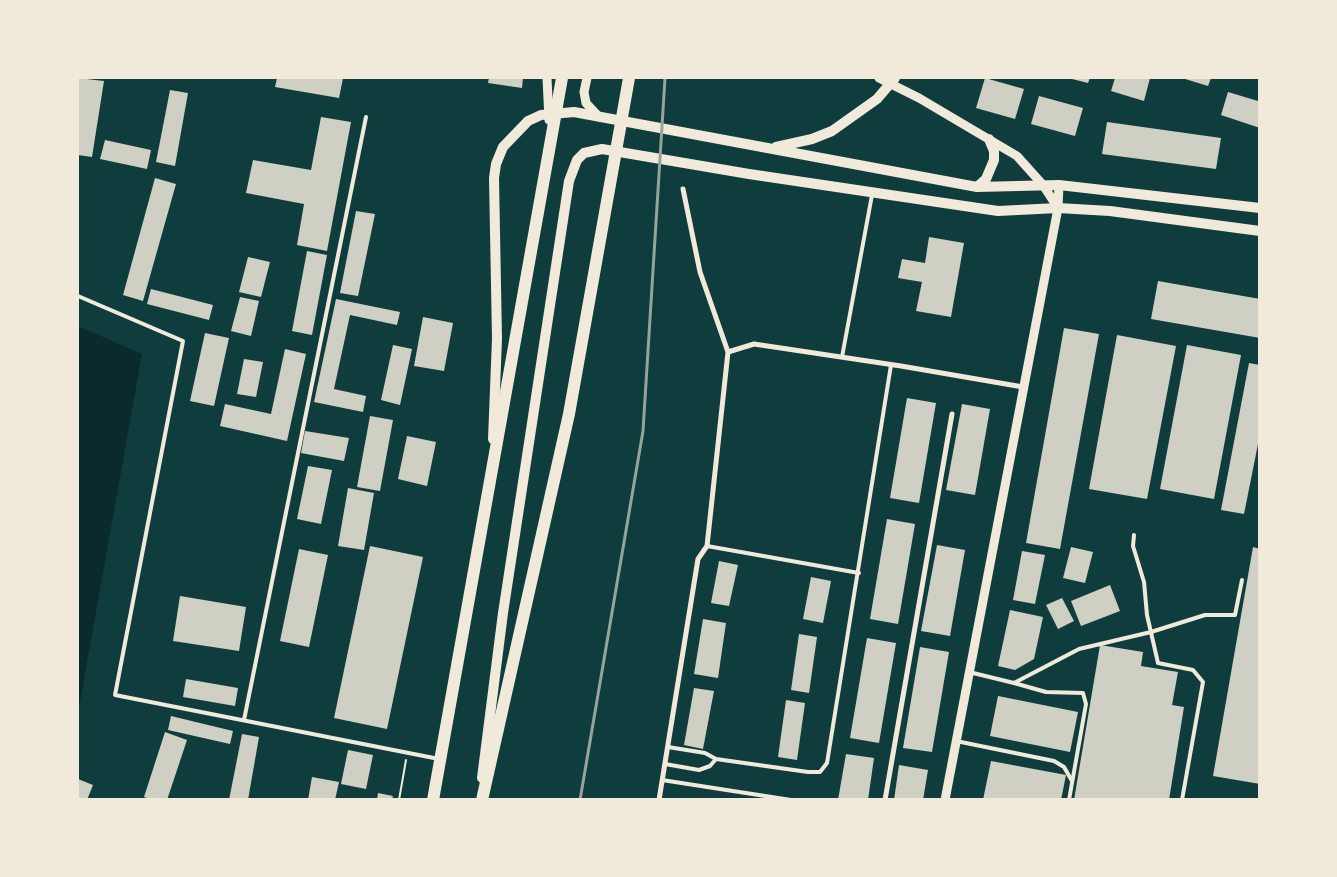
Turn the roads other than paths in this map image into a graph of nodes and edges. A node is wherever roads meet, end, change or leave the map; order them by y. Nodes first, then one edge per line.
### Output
1 (547, 78) edge
2 (562, 78) edge
3 (587, 78) edge
4 (879, 78) edge
5 (895, 78) edge
6 (629, 79) edge
7 (366, 117) dead end
8 (599, 117) junction
9 (989, 139) junction
10 (550, 146) junction
11 (764, 148) junction
12 (1043, 185) junction
13 (1059, 185) junction
14 (977, 187) junction
15 (683, 189) dead end
16 (872, 192) junction
17 (1058, 208) junction
18 (1260, 208) edge
19 (1260, 231) edge
20 (78, 296) edge
21 (728, 352) junction
22 (842, 357) junction
23 (892, 365) junction
24 (1023, 387) junction
25 (952, 414) dead end
26 (491, 475) junction
27 (1134, 535) dead end
28 (707, 546) junction
29 (858, 573) junction
30 (1242, 580) dead end
31 (1151, 632) junction
32 (969, 672) junction
33 (1014, 683) junction
34 (244, 720) junction
35 (956, 741) junction
36 (668, 747) junction
37 (716, 759) junction
38 (440, 760) junction
39 (665, 764) junction
40 (662, 780) junction
41 (1072, 782) junction
42 (433, 800) edge
43 (480, 800) edge
44 (659, 800) edge
45 (791, 800) edge
46 (885, 800) edge
47 (945, 800) edge
48 (1069, 800) edge
49 (1182, 800) edge

1 - 10 street
2 - 10 highway
3 - 8 street
4 - 9 street
5 - 11 main road
6 - 43 highway
7 - 34 lane
8 - 11 main road
8 - 26 main road
9 - 12 street
9 - 14 main road
10 - 26 highway
11 - 14 main road
12 - 13 main road
12 - 14 main road
12 - 17 street
13 - 17 street
13 - 18 main road
15 - 21 street
16 - 17 main road
16 - 22 lane
16 - 43 main road
17 - 19 main road
17 - 24 street
20 - 34 lane
21 - 22 street
21 - 28 street
22 - 23 street
23 - 24 street
23 - 29 lane
24 - 32 street
25 - 46 street
26 - 38 highway
27 - 31 lane
28 - 29 lane
28 - 36 street
29 - 37 lane
30 - 31 lane
31 - 33 lane
31 - 49 lane
32 - 33 lane
32 - 35 street
33 - 41 lane
34 - 38 lane
35 - 41 lane
35 - 47 street
36 - 37 lane
36 - 39 street
37 - 39 lane
38 - 42 highway
39 - 40 street
40 - 44 street
40 - 45 lane
41 - 48 lane

